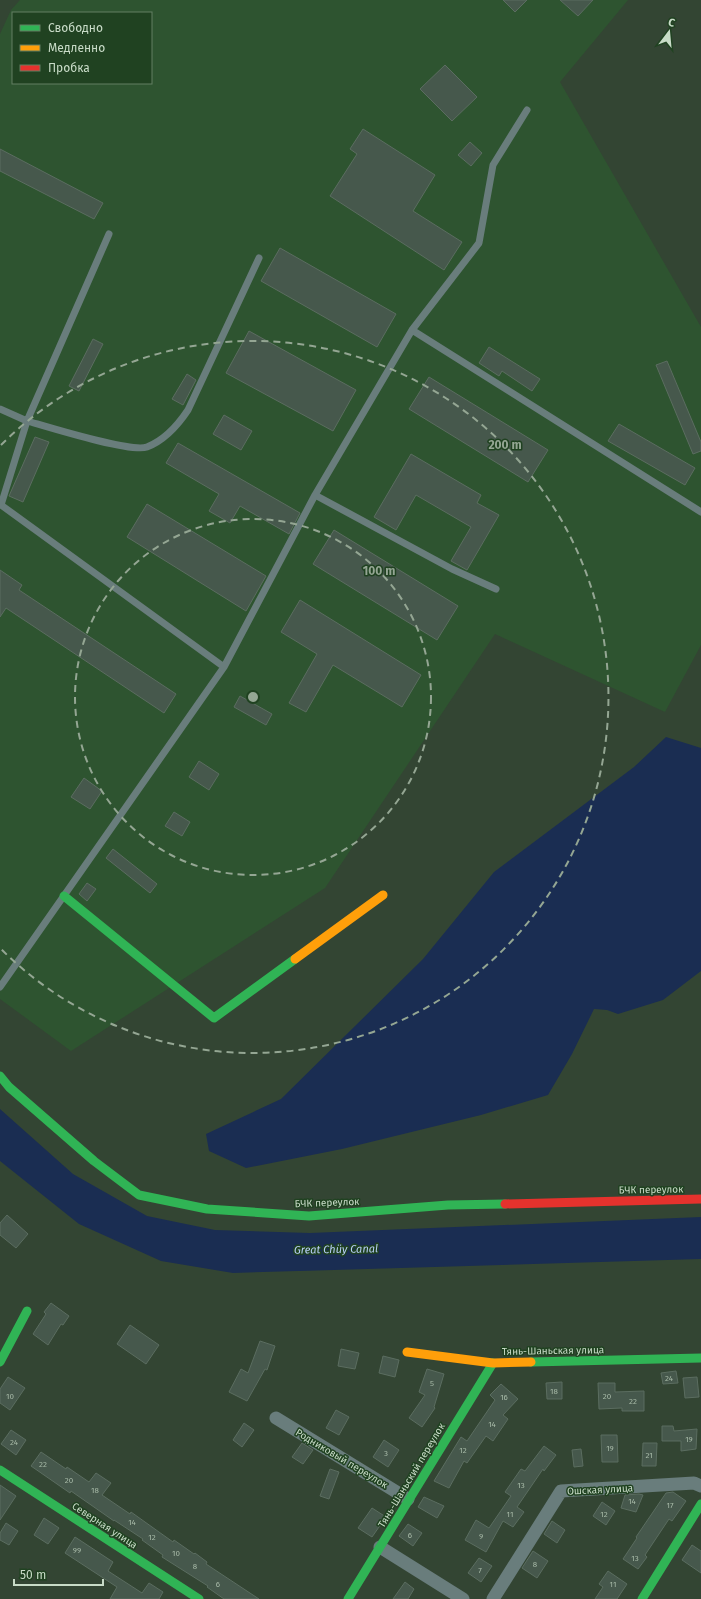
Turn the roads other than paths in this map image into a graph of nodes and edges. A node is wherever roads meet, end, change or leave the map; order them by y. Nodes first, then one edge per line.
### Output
1 (527, 110) dead end
2 (109, 234) dead end
3 (259, 258) dead end
4 (412, 330) junction
5 (0, 409) edge
6 (27, 421) junction
7 (315, 495) junction
8 (0, 505) edge
9 (701, 512) edge
10 (496, 589) dead end
11 (224, 667) junction
12 (383, 895) dead end
13 (64, 896) junction
14 (0, 987) edge
15 (0, 1076) edge
16 (701, 1199) edge
17 (26, 1311) dead end
18 (407, 1352) dead end
19 (701, 1358) edge
20 (0, 1362) edge
21 (492, 1363) junction
22 (276, 1418) dead end
23 (0, 1470) edge
24 (698, 1485) edge
25 (408, 1499) junction
26 (701, 1504) edge
27 (380, 1547) junction
28 (199, 1599) edge
29 (348, 1599) edge
30 (463, 1599) edge
31 (493, 1599) edge
32 (642, 1599) edge

1 - 4 lane
2 - 6 lane
3 - 6 lane
4 - 7 lane
4 - 9 lane
5 - 6 lane
6 - 8 lane
7 - 10 lane
7 - 11 lane
8 - 11 lane
11 - 13 lane
12 - 13 street
13 - 14 lane
15 - 16 street, БЧК переулок
17 - 20 street
18 - 21 street, Тянь-Шаньская улица
19 - 21 street, Тянь-Шаньская улица
21 - 25 street, Тянь-Шаньский переулок
22 - 25 street, Родниковый переулок
23 - 28 street, Северная улица
24 - 31 street, Ошская улица
25 - 27 street, Тянь-Шаньский переулок
26 - 32 street
27 - 29 street, Тянь-Шаньский переулок
27 - 30 street

